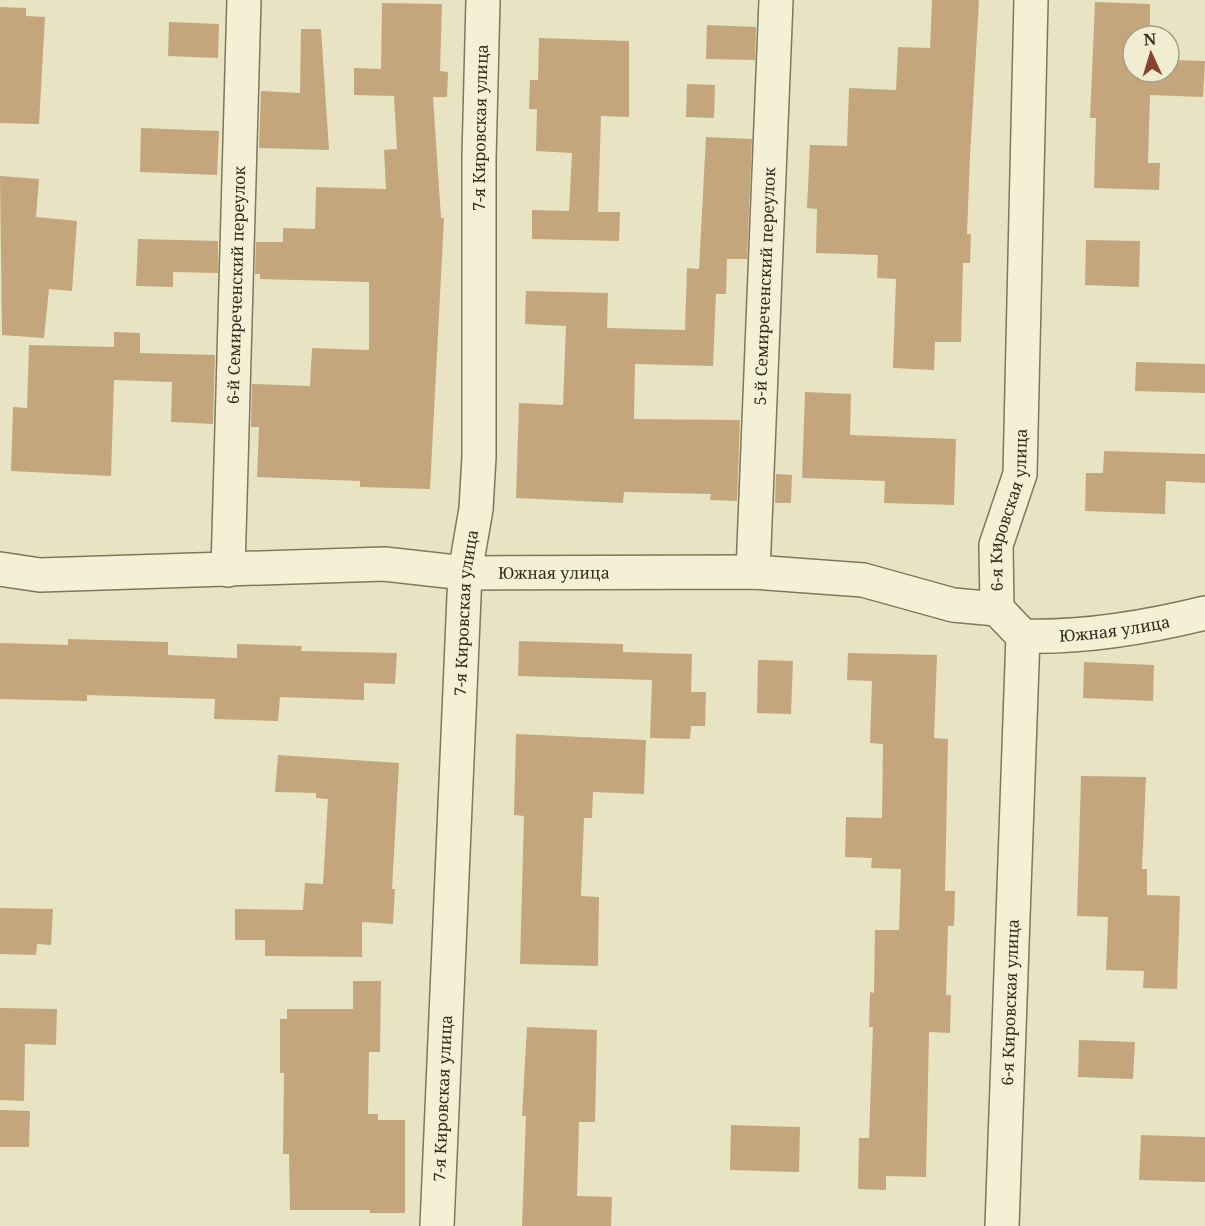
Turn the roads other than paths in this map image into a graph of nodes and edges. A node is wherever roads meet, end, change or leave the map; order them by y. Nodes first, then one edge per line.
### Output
1 (244, 0) edge
2 (483, 0) edge
3 (776, 0) edge
4 (1031, 0) edge
5 (0, 570) edge
6 (228, 570) junction
7 (753, 572) junction
8 (465, 573) junction
9 (997, 609) junction
10 (1205, 613) edge
11 (1023, 636) junction
12 (437, 1226) edge
13 (1002, 1226) edge

1 - 6 street, 6-й Семиреченский переулок
2 - 8 street, 7-я Кировская улица
3 - 7 street, 5-й Семиреченский переулок
4 - 9 street, 6-я Кировская улица
5 - 6 street, Южная улица
6 - 8 street, Южная улица
7 - 8 street, Южная улица
7 - 9 street, Южная улица
8 - 12 street, 7-я Кировская улица
9 - 11 street, 6-я Кировская улица
10 - 11 street, Южная улица
11 - 13 street, 6-я Кировская улица

